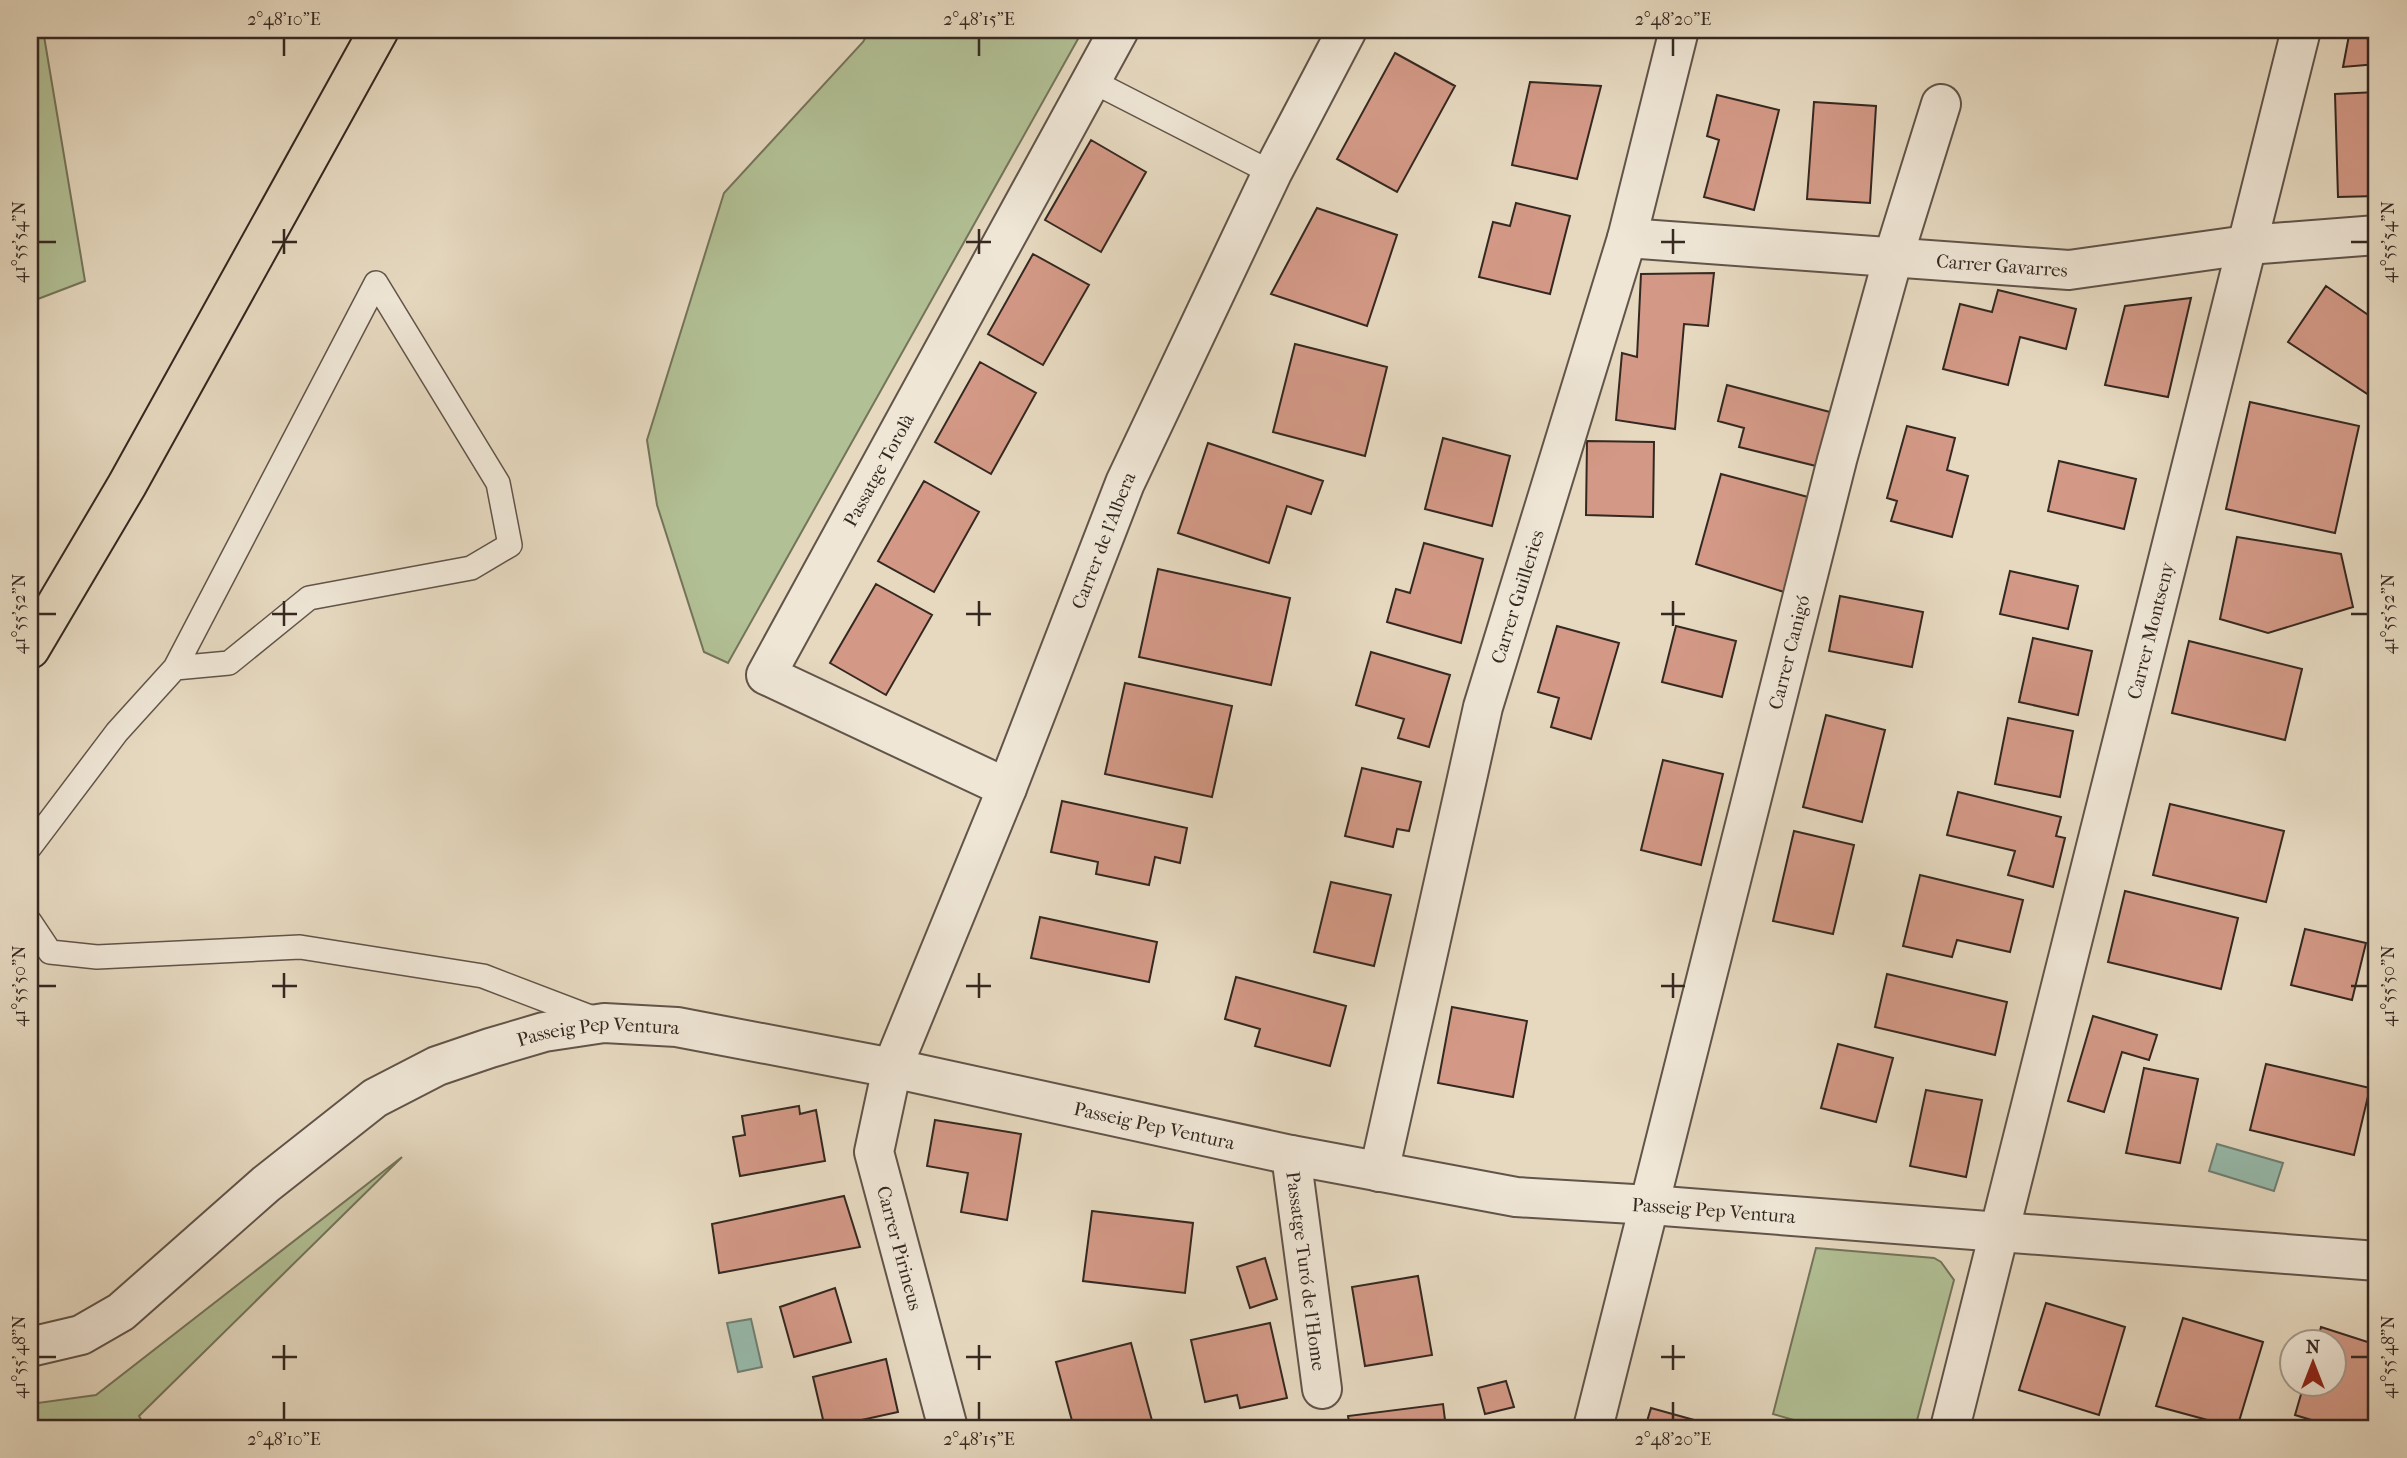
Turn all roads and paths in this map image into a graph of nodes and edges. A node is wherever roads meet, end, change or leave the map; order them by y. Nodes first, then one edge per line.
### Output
1 (379, 30) edge
2 (1119, 30) edge
3 (1347, 30) edge
4 (1679, 30) edge
5 (2301, 30) edge
6 (1090, 80) junction
7 (1941, 104) dead end
8 (1272, 173) junction
9 (2377, 235) edge
10 (1627, 238) junction
11 (2247, 245) junction
12 (1893, 258) junction
13 (30, 649) edge
14 (175, 668) junction
15 (1007, 788) junction
16 (30, 847) edge
17 (30, 922) edge
18 (604, 1023) junction
19 (892, 1068) junction
20 (1291, 1155) junction
21 (1379, 1172) junction
22 (1650, 1205) junction
23 (2002, 1231) junction
24 (2377, 1261) edge
25 (30, 1347) edge
26 (1322, 1389) dead end
27 (948, 1428) edge
28 (1593, 1428) edge
29 (1951, 1428) edge

1 - 13 highway
2 - 6 street, Passatge Torolà
3 - 8 street, Carrer de l'Albera
4 - 10 street, Carrer Guilleries
5 - 11 street, Carrer Montseny
6 - 8 lane
6 - 15 street, Passatge Torolà
7 - 12 street, Carrer Canigó
8 - 15 street, Carrer de l'Albera
9 - 11 street, Carrer Gavarres
10 - 12 street, Carrer Gavarres
10 - 21 street, Carrer Guilleries
11 - 12 street, Carrer Gavarres
11 - 23 street, Carrer Montseny
12 - 22 street, Carrer Canigó
14 - 14 lane
14 - 16 lane
15 - 19 street, Carrer de l'Albera
17 - 18 lane
18 - 19 street, Passeig Pep Ventura
18 - 25 street, Passeig Pep Ventura
19 - 20 street, Passeig Pep Ventura
19 - 27 street, Carrer Pirineus
20 - 21 street, Passeig Pep Ventura
20 - 26 street, Passatge Turó de l'Home
21 - 22 street, Passeig Pep Ventura
22 - 23 street, Passeig Pep Ventura
22 - 28 street, Carrer Canigó
23 - 24 street, Passeig Pep Ventura
23 - 29 street, Carrer Montseny

